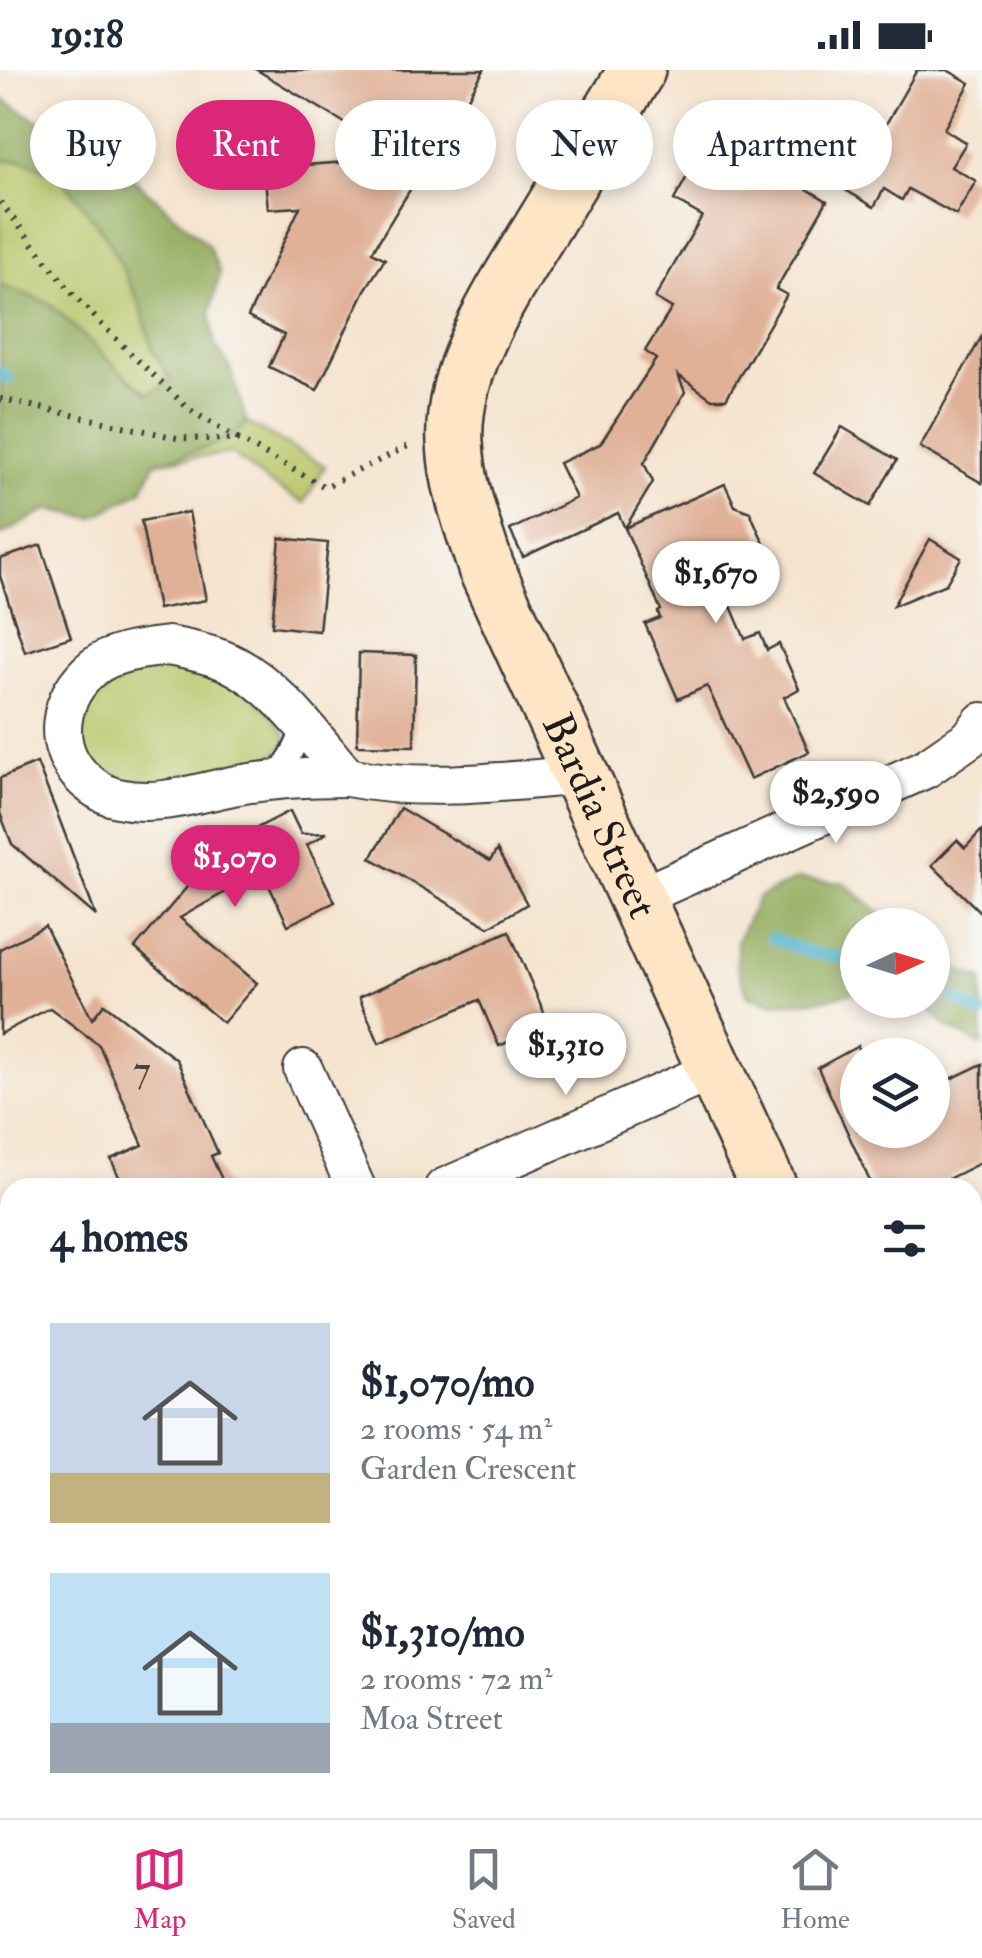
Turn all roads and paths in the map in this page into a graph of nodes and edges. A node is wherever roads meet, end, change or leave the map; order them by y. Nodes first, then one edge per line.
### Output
1 (636, 70) edge
2 (0, 202) edge
3 (0, 399) edge
4 (239, 440) junction
5 (437, 440) junction
6 (982, 722) edge
7 (302, 725) junction
8 (581, 775) junction
9 (347, 777) junction
10 (270, 780) junction
11 (636, 899) junction
12 (303, 1069) dead end
13 (714, 1070) junction
14 (352, 1178) edge
15 (467, 1178) edge
16 (764, 1178) edge

1 - 5 street, Bardia Street
2 - 4 path
3 - 4 path
4 - 5 path
5 - 8 street, Bardia Street
6 - 11 street
7 - 9 street
7 - 10 lane
7 - 10 street
8 - 9 street
8 - 11 street, Bardia Street
9 - 10 street
11 - 13 street, Bardia Street
12 - 14 street
13 - 15 street
13 - 16 street, Bardia Street

